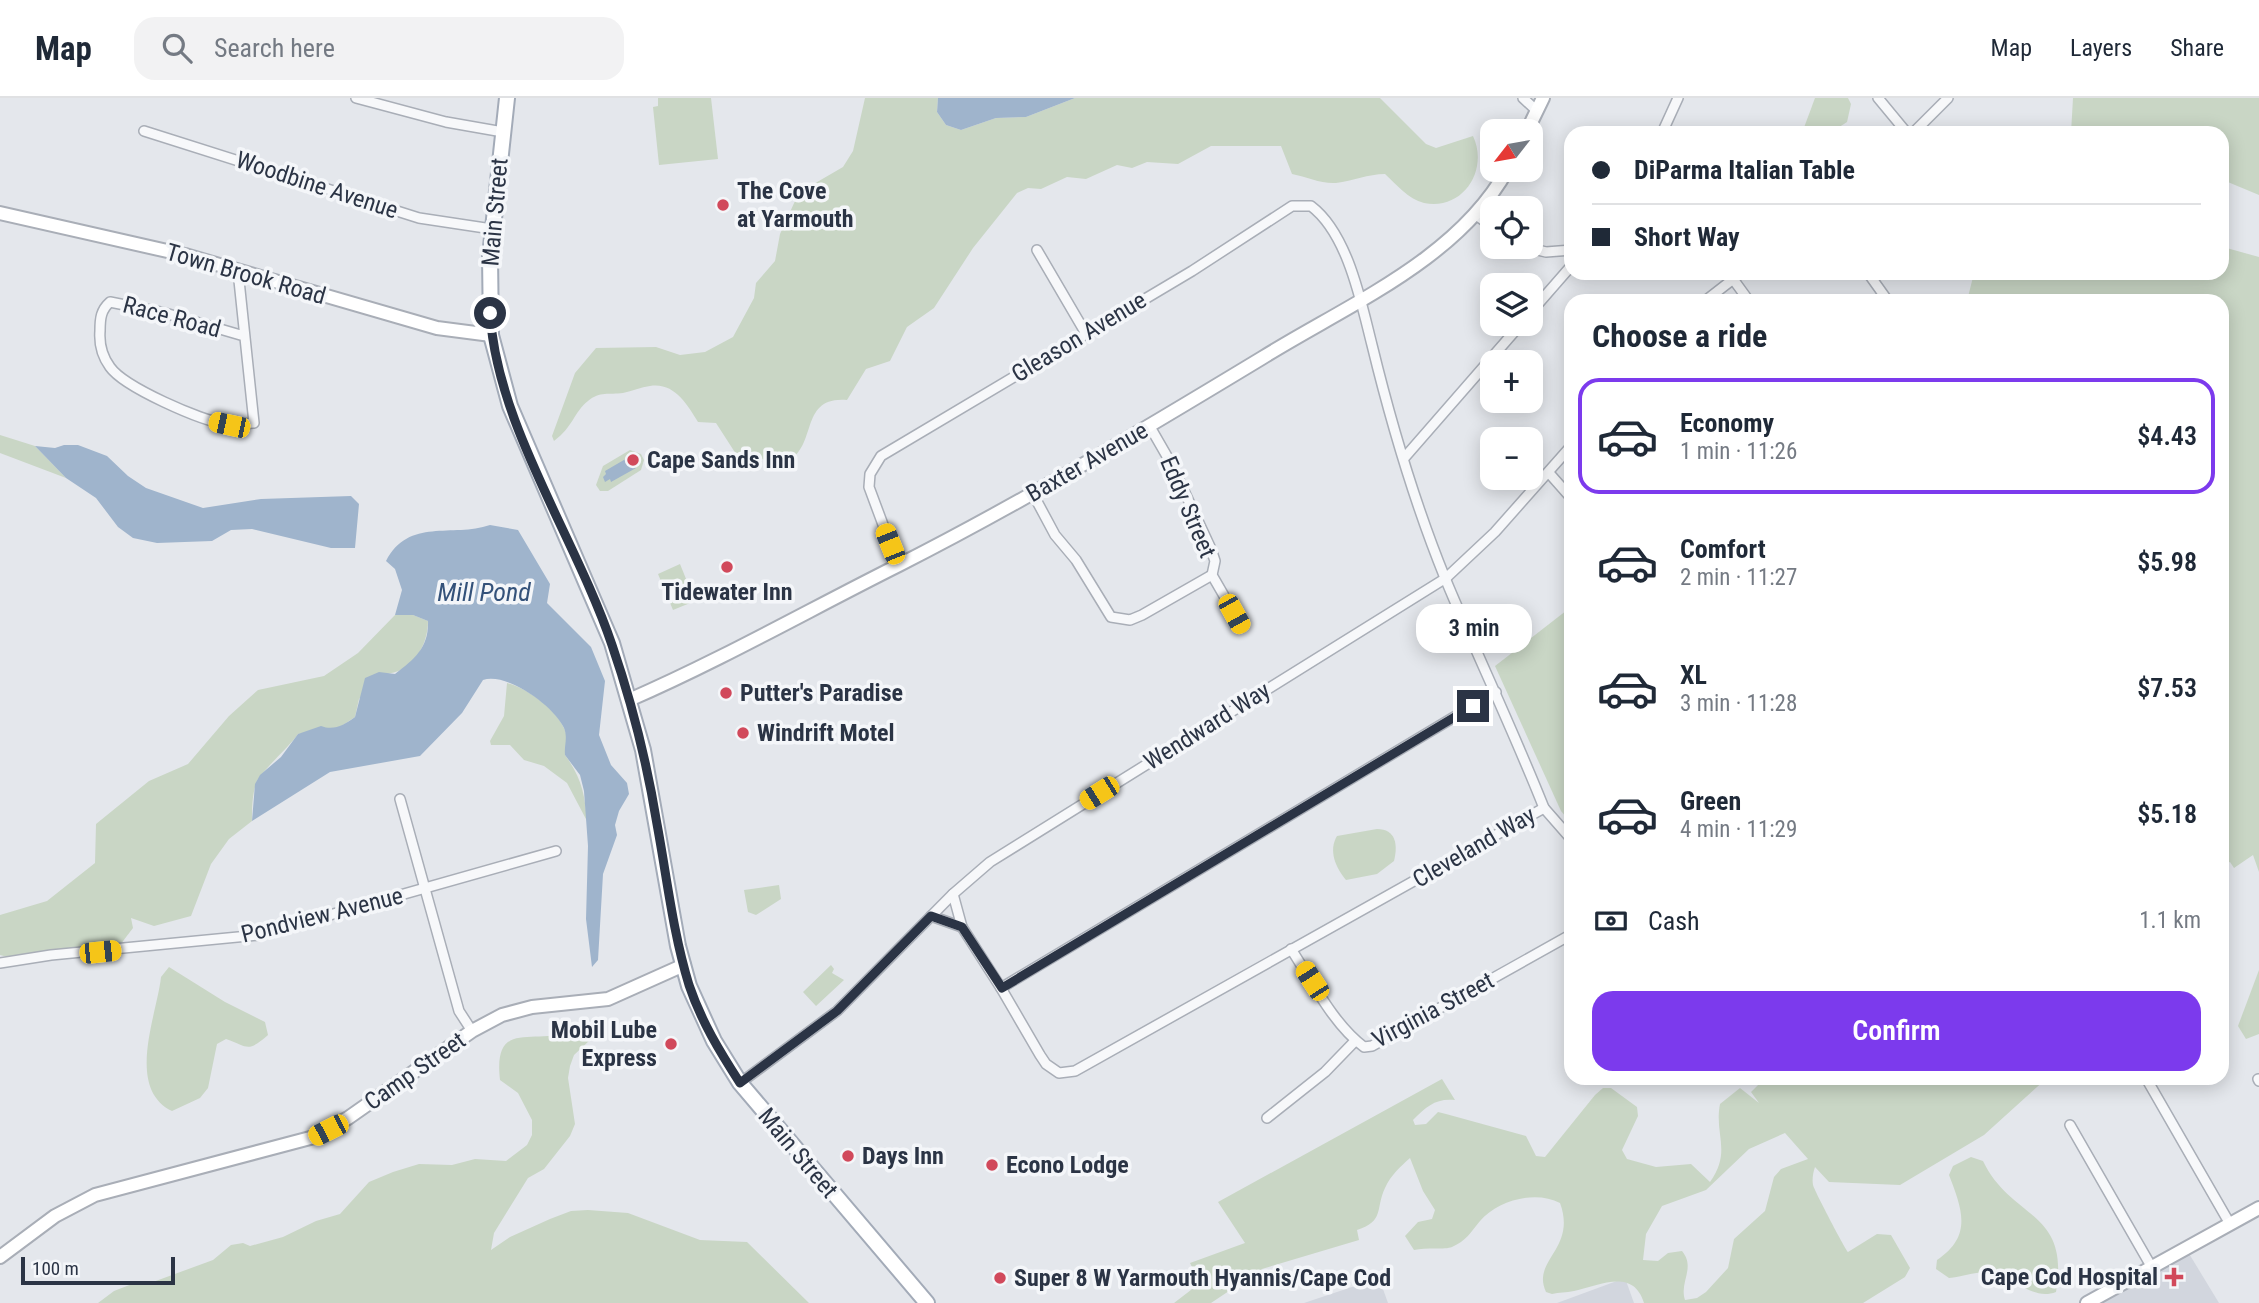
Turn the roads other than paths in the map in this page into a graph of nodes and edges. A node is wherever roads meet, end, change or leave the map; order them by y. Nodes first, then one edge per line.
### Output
1 (356, 98) edge
2 (507, 98) edge
3 (1523, 98) edge
4 (1543, 98) edge
5 (1678, 98) edge
6 (1878, 98) edge
7 (1948, 98) edge
8 (1537, 111) junction
9 (1533, 119) edge
10 (1665, 126) edge
11 (1901, 126) edge
12 (1920, 126) edge
13 (144, 131) dead end
14 (503, 132) junction
15 (1499, 182) edge
16 (1292, 206) joint
17 (0, 213) edge
18 (1476, 215) junction
19 (1480, 218) edge
20 (492, 229) junction
21 (1037, 250) dead end
22 (1543, 251) edge
23 (1564, 251) edge
24 (238, 271) junction
25 (1564, 274) edge
26 (1732, 280) edge
27 (1714, 294) edge
28 (1543, 298) edge
29 (1361, 299) junction
30 (1086, 332) junction
31 (491, 335) junction
32 (244, 336) junction
33 (1511, 336) edge
34 (1149, 425) junction
35 (1564, 455) edge
36 (1405, 457) junction
37 (1549, 473) junction
38 (1564, 490) edge
39 (1033, 494) junction
40 (898, 565) junction
41 (1212, 575) junction
42 (1446, 578) junction
43 (1242, 627) dead end
44 (1496, 692) junction
45 (629, 700) junction
46 (400, 799) dead end
47 (1544, 808) junction
48 (1564, 831) edge
49 (556, 851) dead end
50 (424, 889) junction
51 (953, 894) junction
52 (931, 916) junction
53 (962, 927) junction
54 (1564, 939) edge
55 (1291, 949) junction
56 (0, 963) edge
57 (684, 965) junction
58 (1002, 988) junction
59 (472, 1031) junction
60 (1355, 1041) junction
61 (740, 1083) junction
62 (2150, 1085) edge
63 (1267, 1118) dead end
64 (2070, 1125) dead end
65 (2259, 1208) edge
66 (2230, 1224) junction
67 (0, 1257) edge
68 (2151, 1266) junction
69 (927, 1303) edge
70 (2087, 1303) edge

1 - 14 street
2 - 14 main road, Main Street
3 - 8 street
4 - 8 street
5 - 10 street
6 - 11 street
7 - 12 street
8 - 9 street
13 - 20 street, Woodbine Avenue
14 - 20 main road, Main Street
15 - 18 street, Baxter Avenue
16 - 29 street, Cleveland Way
16 - 30 street, Gleason Avenue
17 - 24 street, Town Brook Road
18 - 19 street
18 - 29 street, Baxter Avenue
20 - 31 main road, Main Street
21 - 30 street
22 - 23 street
24 - 31 street, Town Brook Road
24 - 32 street
25 - 28 street
26 - 27 street
29 - 34 street, Baxter Avenue
29 - 36 street, Cleveland Way
30 - 40 street, Gleason Avenue
31 - 45 main road, Main Street
32 - 32 street, Race Road
33 - 36 street
34 - 39 street, Baxter Avenue
34 - 41 street, Eddy Street
35 - 37 street, Wendward Way
36 - 42 street, Cleveland Way
37 - 38 street
37 - 42 street, Wendward Way
39 - 40 street, Baxter Avenue
39 - 41 street
40 - 45 street, Baxter Avenue
41 - 43 street, Eddy Street
42 - 44 street, Cleveland Way
42 - 51 street, Wendward Way
44 - 47 street, Cleveland Way
44 - 58 street
45 - 57 main road, Main Street
46 - 50 street
47 - 48 street
47 - 55 street, Cleveland Way
49 - 50 street, Pondview Avenue
50 - 56 street, Pondview Avenue
50 - 59 street
51 - 52 street, Wendward Way
51 - 53 street
52 - 53 street
52 - 61 street, Wendward Way
53 - 58 street
54 - 60 street, Virginia Street
55 - 58 street, Cleveland Way
55 - 60 street, Virginia Street
57 - 59 street, Camp Street
57 - 61 main road, Main Street
59 - 67 street, Camp Street
60 - 63 street
61 - 69 main road, Main Street
62 - 66 street
64 - 68 street
65 - 66 street
66 - 68 street
68 - 70 street

